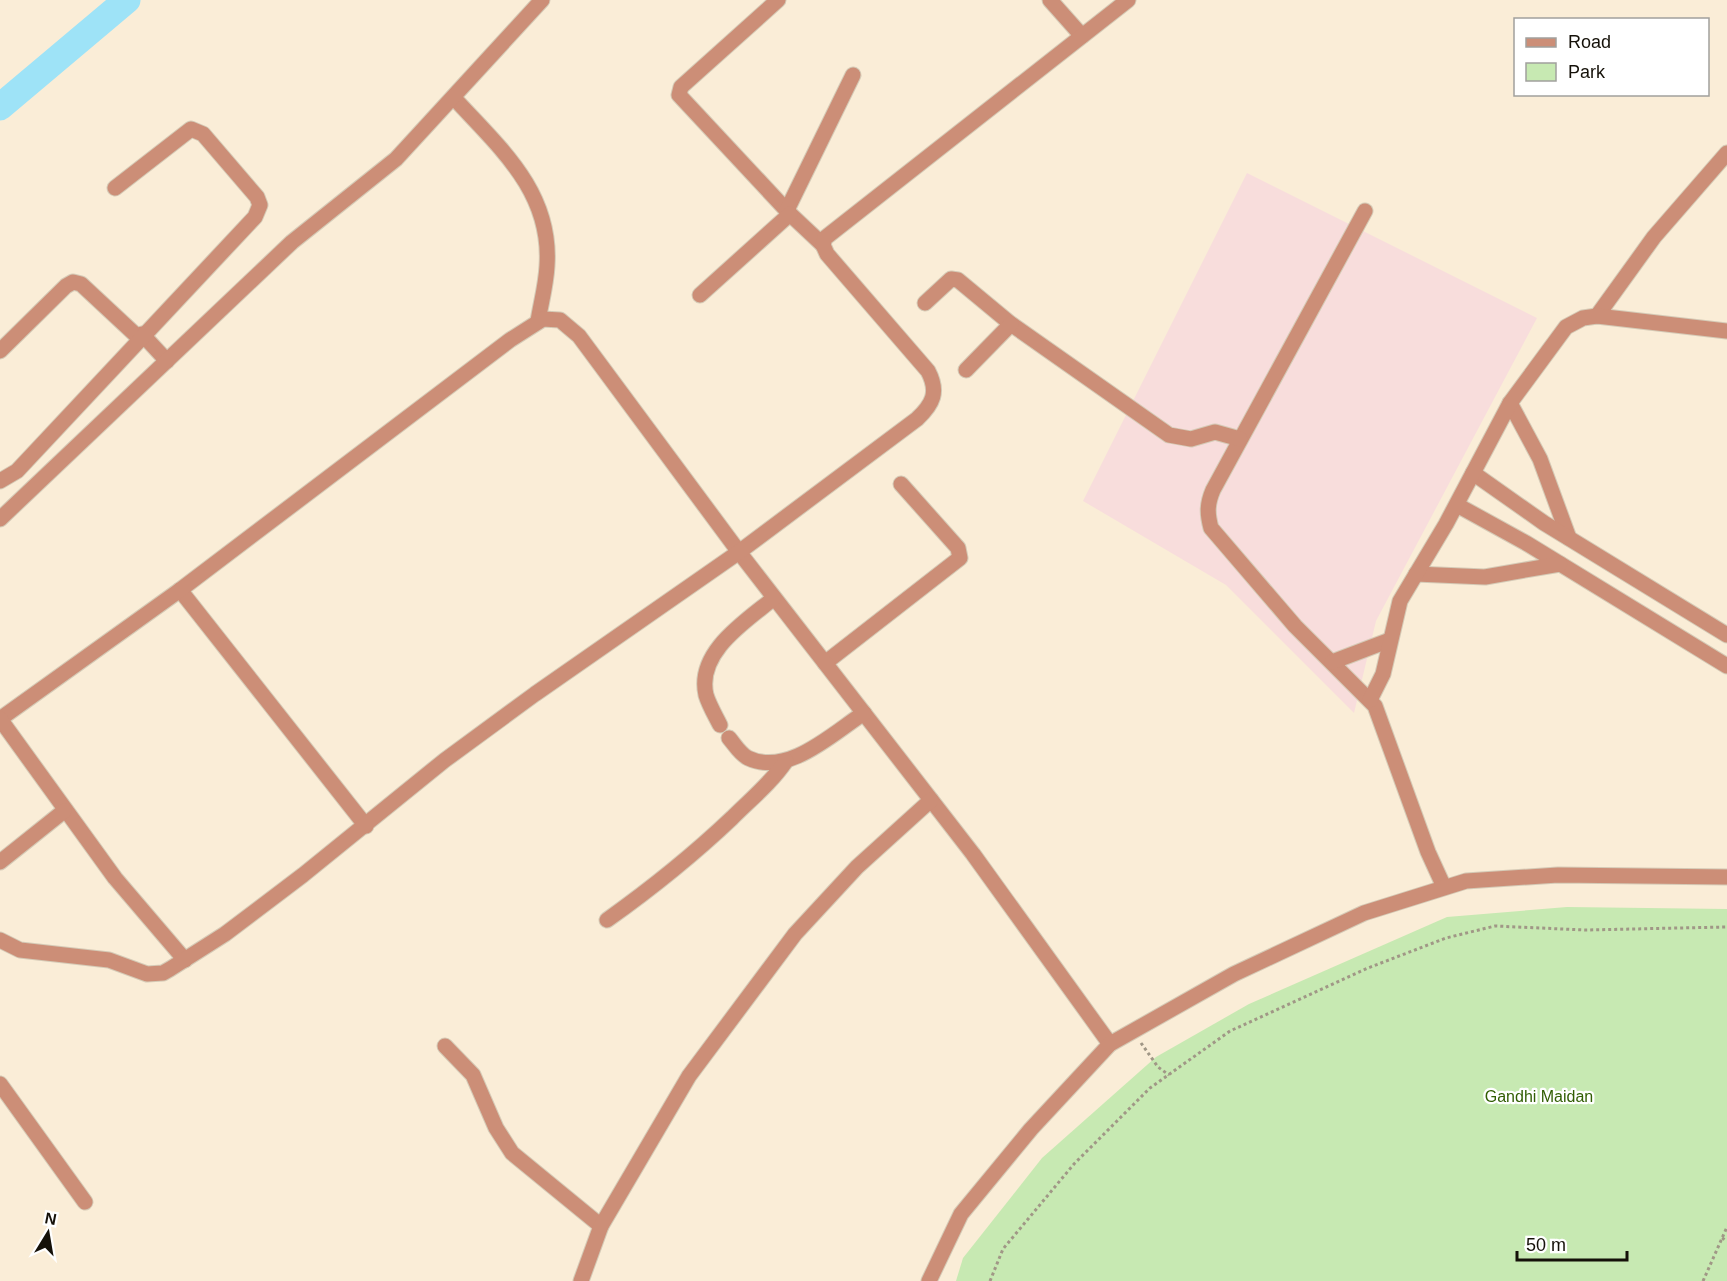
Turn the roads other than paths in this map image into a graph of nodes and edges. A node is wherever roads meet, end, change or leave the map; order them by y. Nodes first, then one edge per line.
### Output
1 (542, 0) edge
2 (778, 0) edge
3 (1050, 0) edge
4 (1128, 0) edge
5 (1082, 36) junction
6 (853, 75) dead end
7 (454, 98) junction
8 (1727, 153) edge
9 (115, 188) dead end
10 (1365, 211) dead end
11 (788, 212) junction
12 (823, 245) junction
13 (700, 295) dead end
14 (925, 303) dead end
15 (1597, 316) junction
16 (538, 321) junction
17 (1011, 324) junction
18 (1727, 331) edge
19 (140, 336) junction
20 (0, 351) edge
21 (167, 361) junction
22 (966, 370) dead end
23 (1510, 403) junction
24 (1240, 439) junction
25 (1473, 473) junction
26 (0, 481) edge
27 (901, 484) dead end
28 (1457, 505) junction
29 (0, 519) edge
30 (1569, 538) junction
31 (739, 552) junction
32 (1560, 564) junction
33 (1416, 574) junction
34 (180, 590) junction
35 (774, 598) junction
36 (1727, 635) edge
37 (1390, 640) junction
38 (1332, 662) junction
39 (825, 663) junction
40 (1727, 666) edge
41 (1370, 700) junction
42 (864, 713) junction
43 (0, 719) edge
44 (720, 725) dead end
45 (729, 738) dead end
46 (786, 760) junction
47 (931, 800) junction
48 (64, 811) junction
49 (366, 826) junction
50 (0, 862) edge
51 (1727, 877) edge
52 (1444, 886) junction
53 (607, 920) dead end
54 (0, 940) edge
55 (185, 960) junction
56 (1110, 1044) junction
57 (445, 1046) dead end
58 (0, 1084) edge
59 (86, 1202) dead end
60 (601, 1226) junction
61 (581, 1281) edge
62 (929, 1281) edge

1 - 7 street
2 - 11 street
3 - 5 street
4 - 5 street
5 - 12 street
6 - 11 street
7 - 16 street
7 - 21 street
8 - 15 street
9 - 19 street
10 - 24 street
11 - 12 street
11 - 13 street
12 - 31 street
14 - 17 street
15 - 18 street
15 - 23 street
16 - 31 street
16 - 34 street
17 - 22 street
17 - 24 street
19 - 20 street
19 - 21 street
19 - 26 street
21 - 29 street
23 - 25 street
23 - 30 street
24 - 38 street
25 - 28 street
25 - 30 street
27 - 39 street
28 - 32 street
28 - 33 street
30 - 36 street
31 - 35 street
31 - 49 street
32 - 33 street
32 - 40 street
33 - 37 street
34 - 43 street
34 - 49 street
35 - 39 street
35 - 44 street
37 - 38 street
37 - 41 street
38 - 41 street
39 - 42 street
41 - 52 street
42 - 46 street
42 - 47 street
43 - 48 street
45 - 46 street
46 - 53 street
47 - 56 street
47 - 60 street
48 - 50 street
48 - 55 street
49 - 55 street
51 - 52 street
52 - 56 street
54 - 55 street
56 - 62 street
57 - 60 street
58 - 59 street
60 - 61 street

